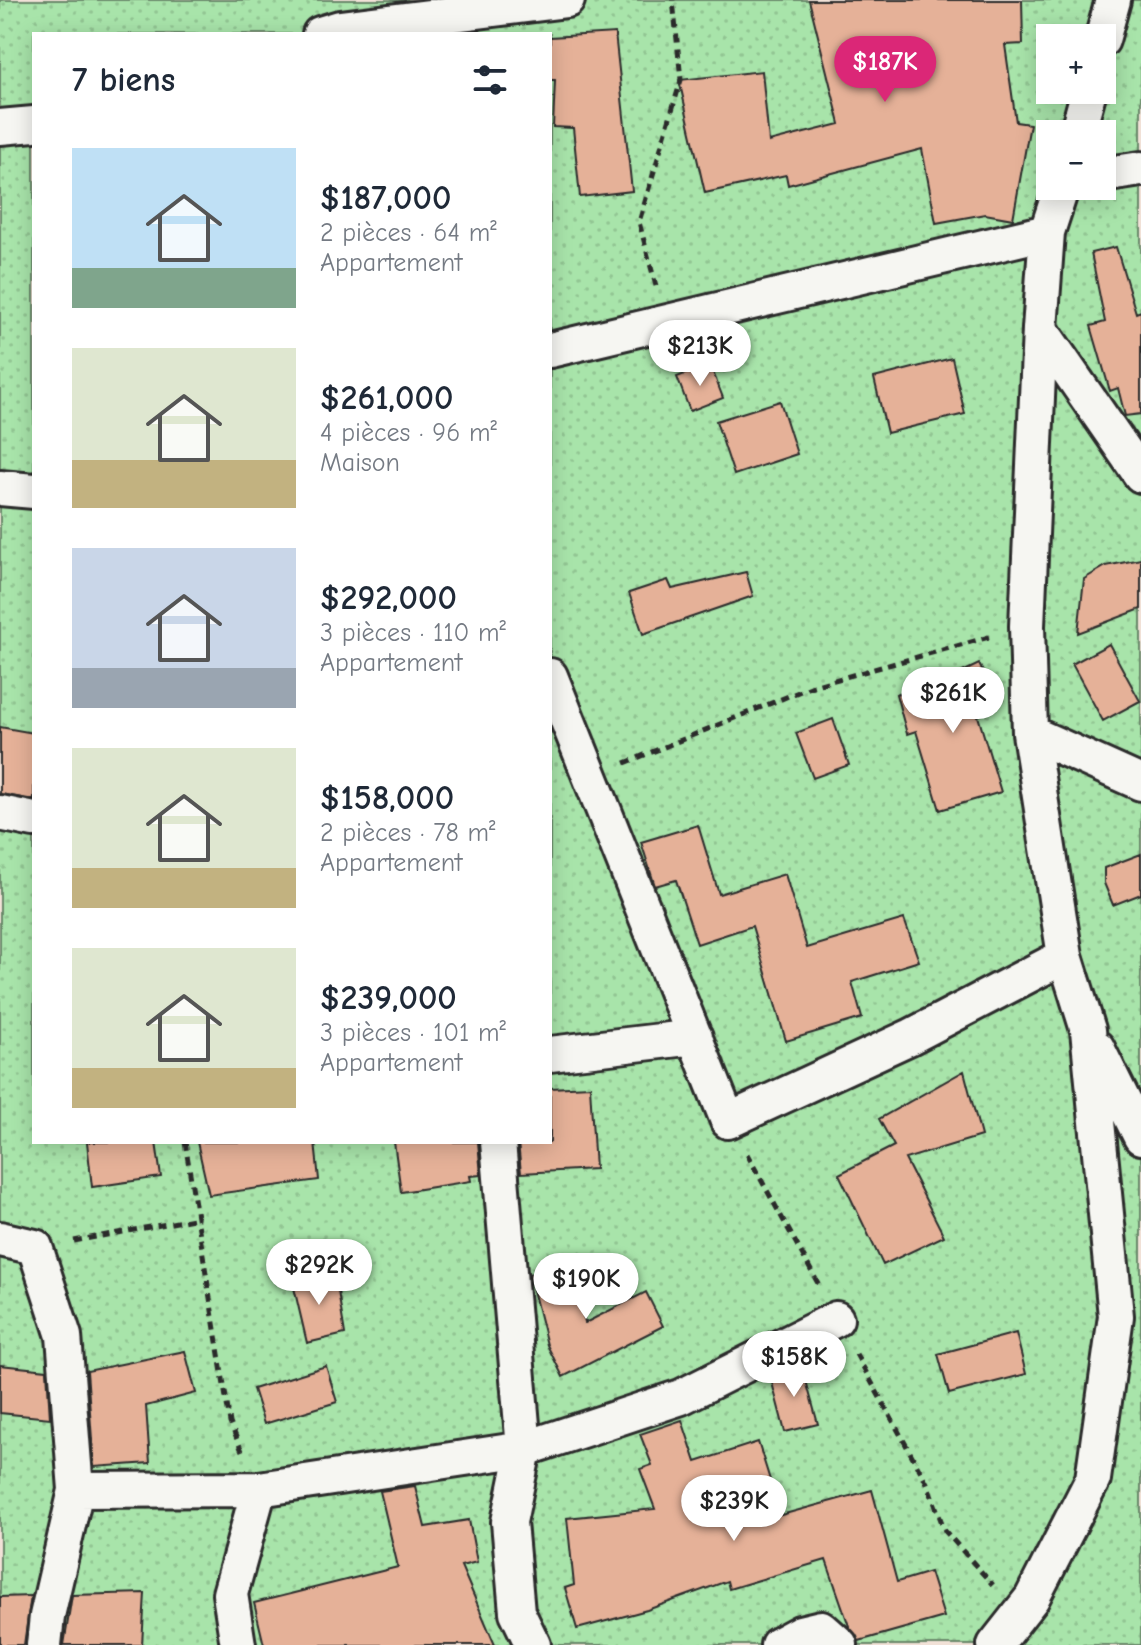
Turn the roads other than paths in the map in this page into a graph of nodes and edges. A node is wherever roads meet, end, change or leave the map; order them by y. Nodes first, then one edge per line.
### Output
1 (567, 0) edge
2 (1113, 0) edge
3 (333, 24) edge
4 (1106, 24) edge
5 (32, 124) edge
6 (0, 127) edge
7 (1141, 169) edge
8 (1116, 173) edge
9 (1057, 200) edge
10 (1047, 232) junction
11 (1040, 329) junction
12 (552, 350) edge
13 (1141, 475) edge
14 (0, 488) edge
15 (32, 491) edge
16 (552, 681) edge
17 (1030, 733) junction
18 (1141, 783) edge
19 (0, 813) edge
20 (32, 820) edge
21 (1065, 956) junction
22 (1088, 1030) junction
23 (695, 1037) junction
24 (552, 1054) edge
25 (1141, 1137) edge
26 (498, 1144) edge
27 (0, 1239) edge
28 (836, 1319) road end
29 (524, 1449) junction
30 (259, 1489) junction
31 (76, 1490) junction
32 (44, 1645) edge
33 (238, 1645) edge
34 (533, 1645) edge
35 (778, 1645) edge
36 (840, 1645) edge
37 (995, 1645) edge

1 - 3 street
2 - 4 street
5 - 6 street
7 - 8 street
9 - 10 street
10 - 11 street
10 - 12 street
11 - 13 street
11 - 17 street
14 - 15 street
16 - 23 street
17 - 18 street
17 - 21 street
19 - 20 street
21 - 22 street
21 - 23 street
22 - 25 street
22 - 37 street
23 - 24 street
26 - 29 street
27 - 31 street
28 - 29 street
29 - 30 street
29 - 34 street
30 - 31 street
30 - 33 street
31 - 32 street
35 - 36 street

